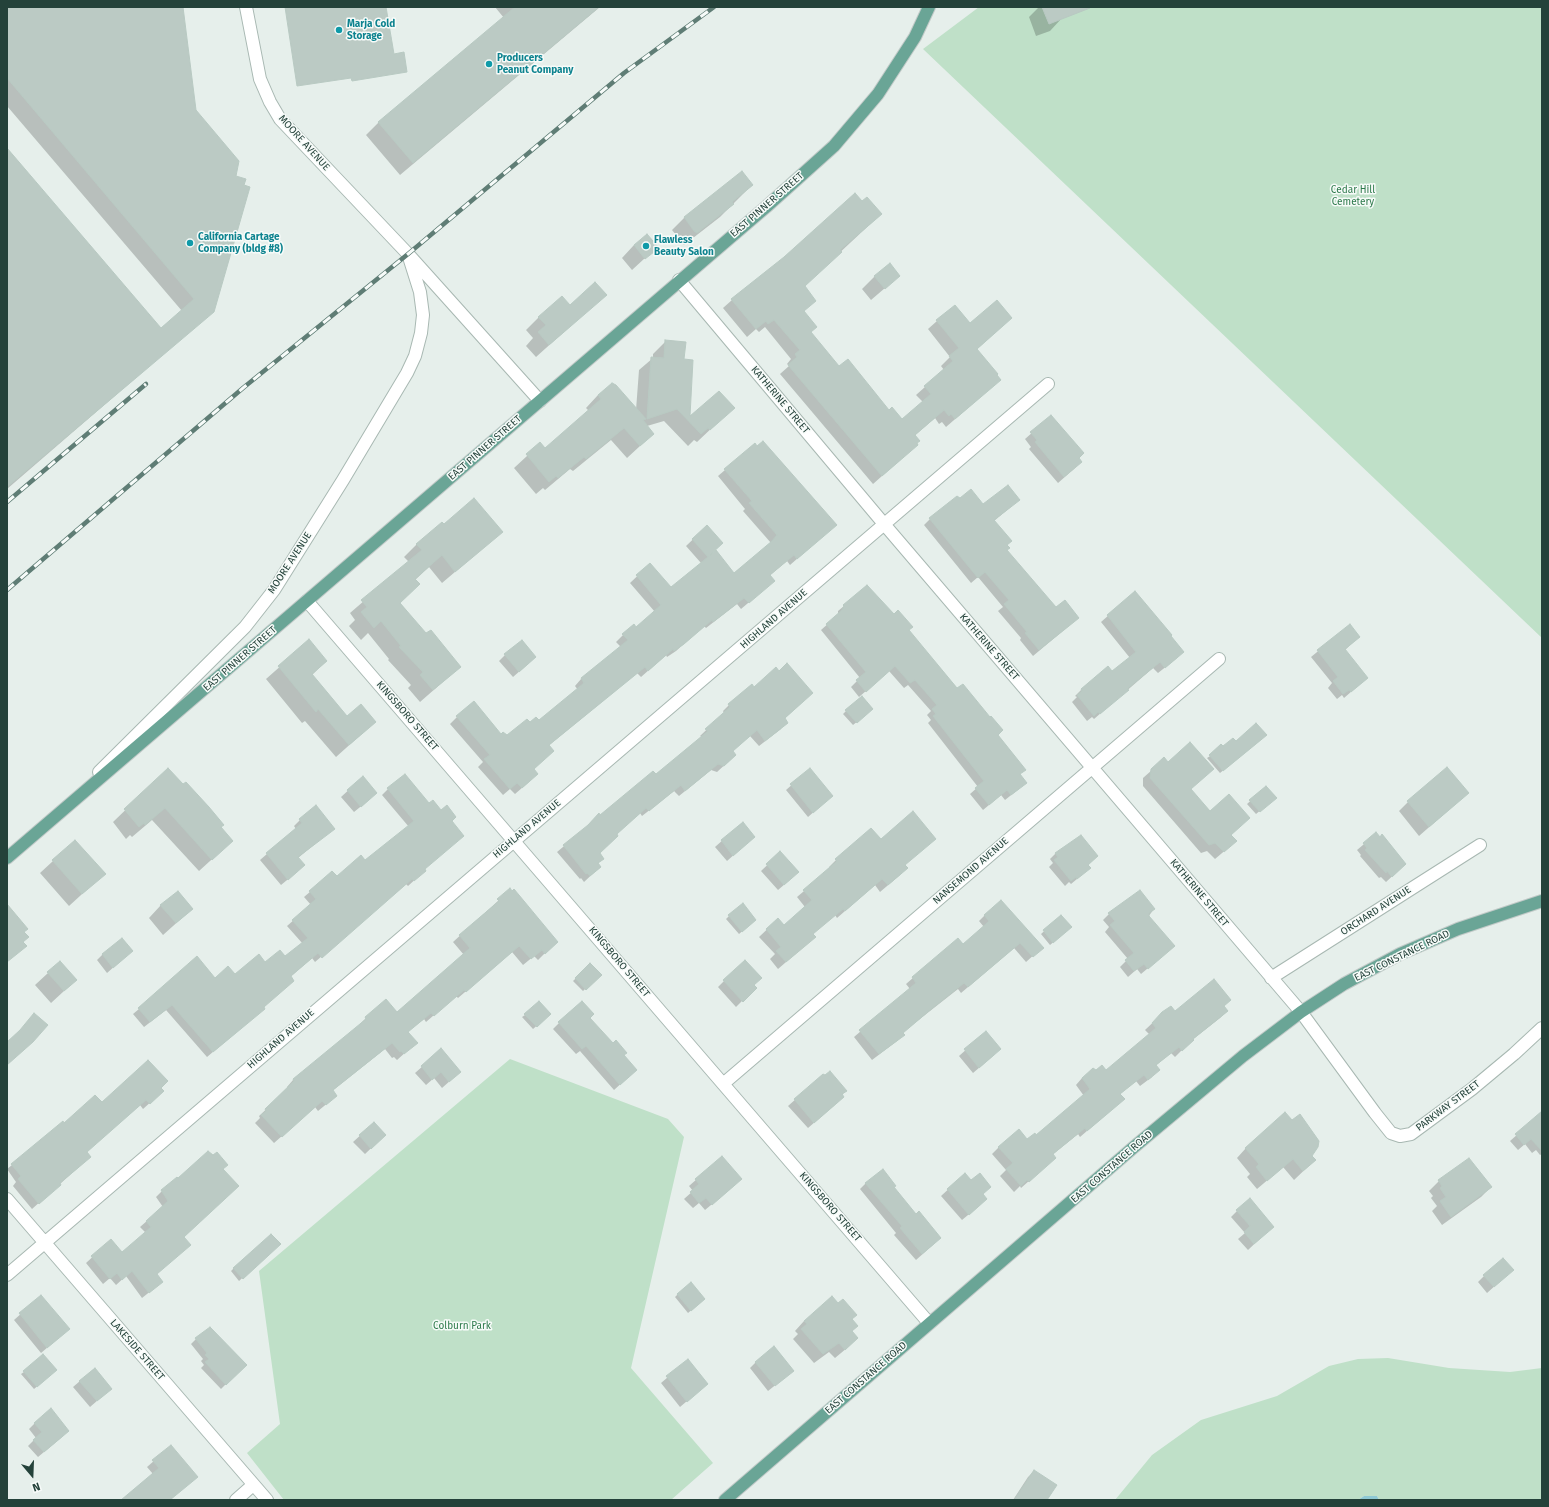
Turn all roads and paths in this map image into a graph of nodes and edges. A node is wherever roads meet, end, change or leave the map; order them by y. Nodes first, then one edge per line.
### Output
1 (246, 7) edge
2 (930, 7) edge
3 (408, 254) junction
4 (679, 280) junction
5 (1048, 384) dead end
6 (540, 401) junction
7 (884, 524) junction
8 (307, 600) junction
9 (1219, 659) dead end
10 (1092, 767) junction
11 (56, 816) junction
12 (515, 840) junction
13 (1480, 845) dead end
14 (7, 858) edge
15 (1542, 901) edge
16 (1271, 978) junction
17 (1301, 1012) junction
18 (1542, 1028) edge
19 (723, 1084) junction
20 (7, 1199) edge
21 (45, 1243) junction
22 (7, 1275) edge
23 (929, 1323) junction
24 (253, 1485) junction
25 (236, 1500) edge
26 (267, 1500) edge
27 (725, 1500) edge

1 - 3 street, MOORE AVENUE
2 - 4 main road, EAST PINNER STREET
3 - 6 street, MOORE AVENUE
3 - 11 street, MOORE AVENUE
4 - 6 main road, EAST PINNER STREET
4 - 7 street, KATHERINE STREET
5 - 7 street, HIGHLAND AVENUE
6 - 8 main road, EAST PINNER STREET
7 - 10 street, KATHERINE STREET
7 - 12 street, HIGHLAND AVENUE
8 - 11 main road, EAST PINNER STREET
8 - 12 street, KINGSBORO STREET
9 - 10 street, NANSEMOND AVENUE
10 - 16 street, KATHERINE STREET
10 - 19 street, NANSEMOND AVENUE
11 - 14 main road, EAST PINNER STREET
12 - 19 street, KINGSBORO STREET
12 - 21 street, HIGHLAND AVENUE
13 - 16 street, ORCHARD AVENUE
15 - 17 main road, EAST CONSTANCE ROAD
16 - 17 street, KATHERINE STREET
17 - 18 street, PARKWAY STREET
17 - 23 main road, EAST CONSTANCE ROAD
19 - 23 street, KINGSBORO STREET
20 - 21 street, LAKESIDE STREET
21 - 22 street, HIGHLAND AVENUE
21 - 24 street, LAKESIDE STREET
23 - 27 main road, EAST CONSTANCE ROAD
24 - 25 street
24 - 26 street, LAKESIDE STREET

